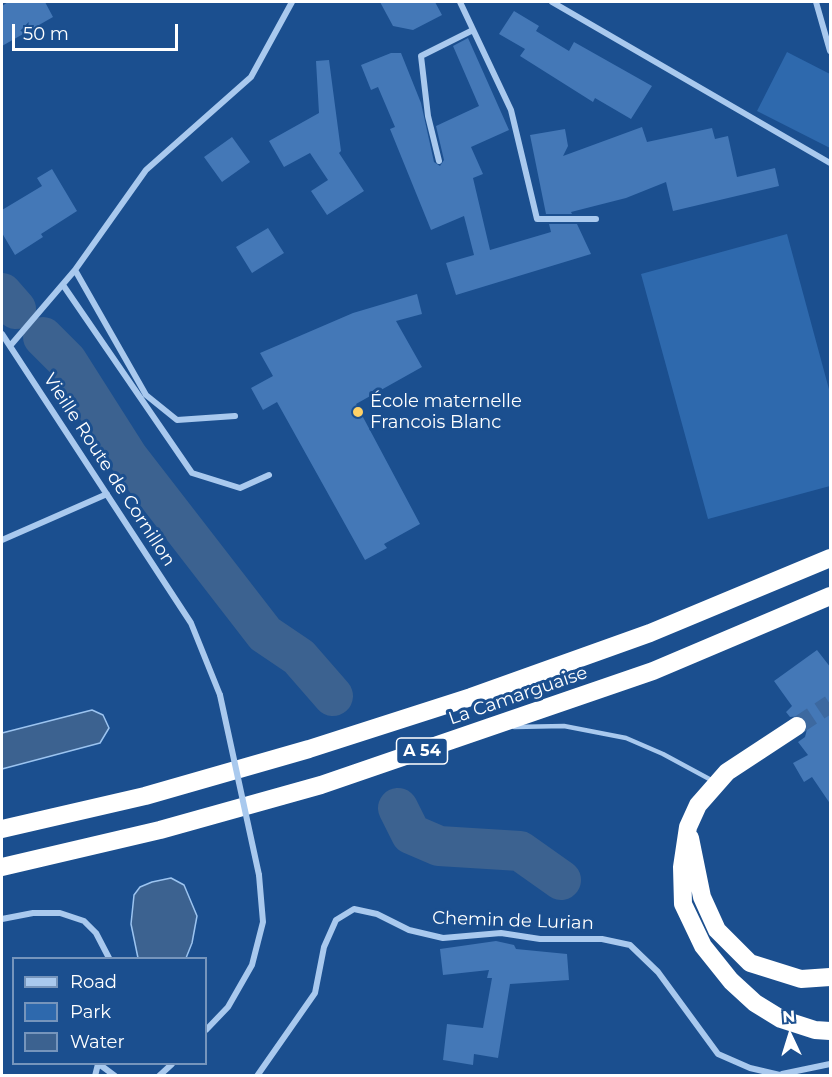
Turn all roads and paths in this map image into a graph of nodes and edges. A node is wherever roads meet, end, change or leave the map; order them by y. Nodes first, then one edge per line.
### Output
1 (292, 2) edge
2 (460, 2) edge
3 (552, 2) edge
4 (816, 2) edge
5 (473, 30) junction
6 (831, 51) edge
7 (439, 161) dead end
8 (831, 163) edge
9 (596, 219) dead end
10 (75, 270) junction
11 (63, 285) junction
12 (2, 334) edge
13 (10, 346) junction
14 (235, 416) dead end
15 (269, 475) dead end
16 (107, 494) junction
17 (2, 540) edge
18 (831, 558) edge
19 (831, 596) edge
20 (797, 726) tunnel mouth
21 (490, 728) junction
22 (715, 783) junction
23 (688, 827) junction
24 (2, 829) edge
25 (2, 867) edge
26 (2, 919) edge
27 (108, 957) edge
28 (831, 977) edge
29 (207, 1029) edge
30 (831, 1031) edge
31 (831, 1064) edge
32 (99, 1065) edge
33 (171, 1065) edge
34 (783, 1075) edge
35 (115, 1076) edge
36 (159, 1076) edge
37 (257, 1076) edge

1 - 10 street
2 - 5 street
3 - 8 street
4 - 6 street
5 - 7 street
5 - 9 street
10 - 11 street
10 - 14 street
11 - 13 street
11 - 15 street
12 - 13 street, Vieille Route de Cornillon
13 - 16 street, Vieille Route de Cornillon
16 - 17 street
16 - 29 street, Vieille Route de Cornillon, bridge
18 - 24 highway, La Camarguaise / A 54
19 - 21 highway, La Camarguaise / A 54
20 - 22 highway
21 - 22 lane
21 - 25 highway, La Camarguaise / A 54
22 - 23 highway
23 - 28 highway
23 - 30 highway
26 - 27 street
31 - 34 street, Chemin de Lurian
32 - 35 street
33 - 36 street
34 - 37 street, Chemin de Lurian

